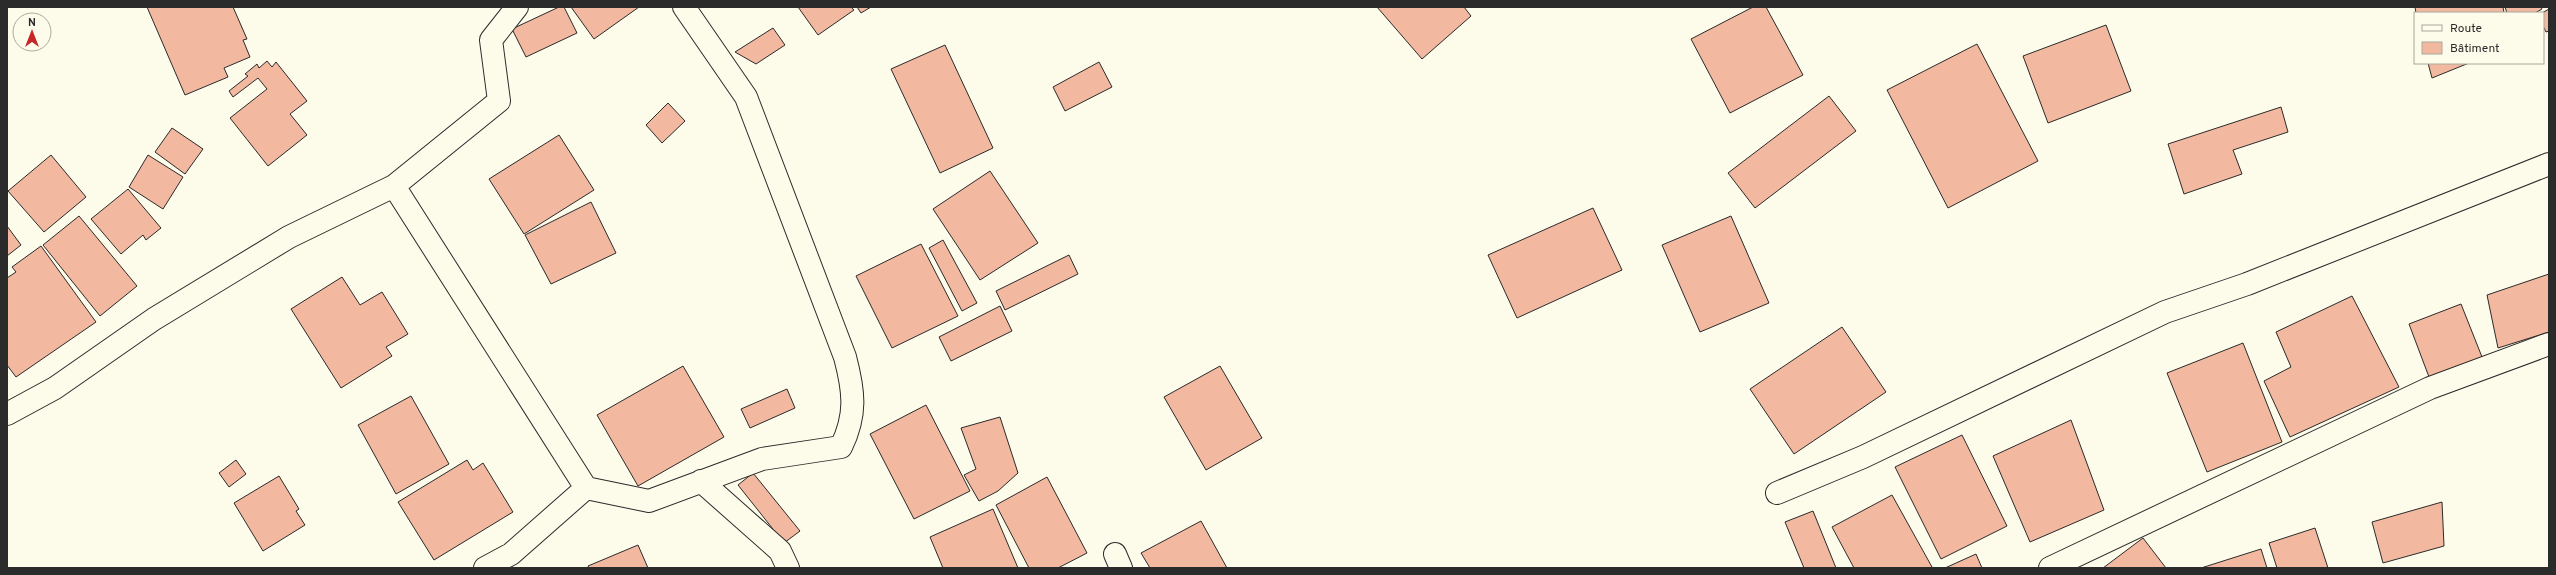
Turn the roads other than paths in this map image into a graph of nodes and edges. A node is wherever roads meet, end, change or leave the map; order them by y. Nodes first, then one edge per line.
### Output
1 (517, 7) edge
2 (684, 7) edge
3 (2549, 164) edge
4 (394, 186) junction
5 (2549, 344) edge
6 (7, 414) edge
7 (701, 481) junction
8 (586, 488) junction
9 (1777, 494) dead end
10 (485, 568) edge
11 (788, 568) edge
12 (2050, 568) edge

1 - 4 street
2 - 7 street
3 - 9 street
4 - 6 street
4 - 8 street
5 - 12 street
7 - 8 street
7 - 11 street
8 - 10 street

